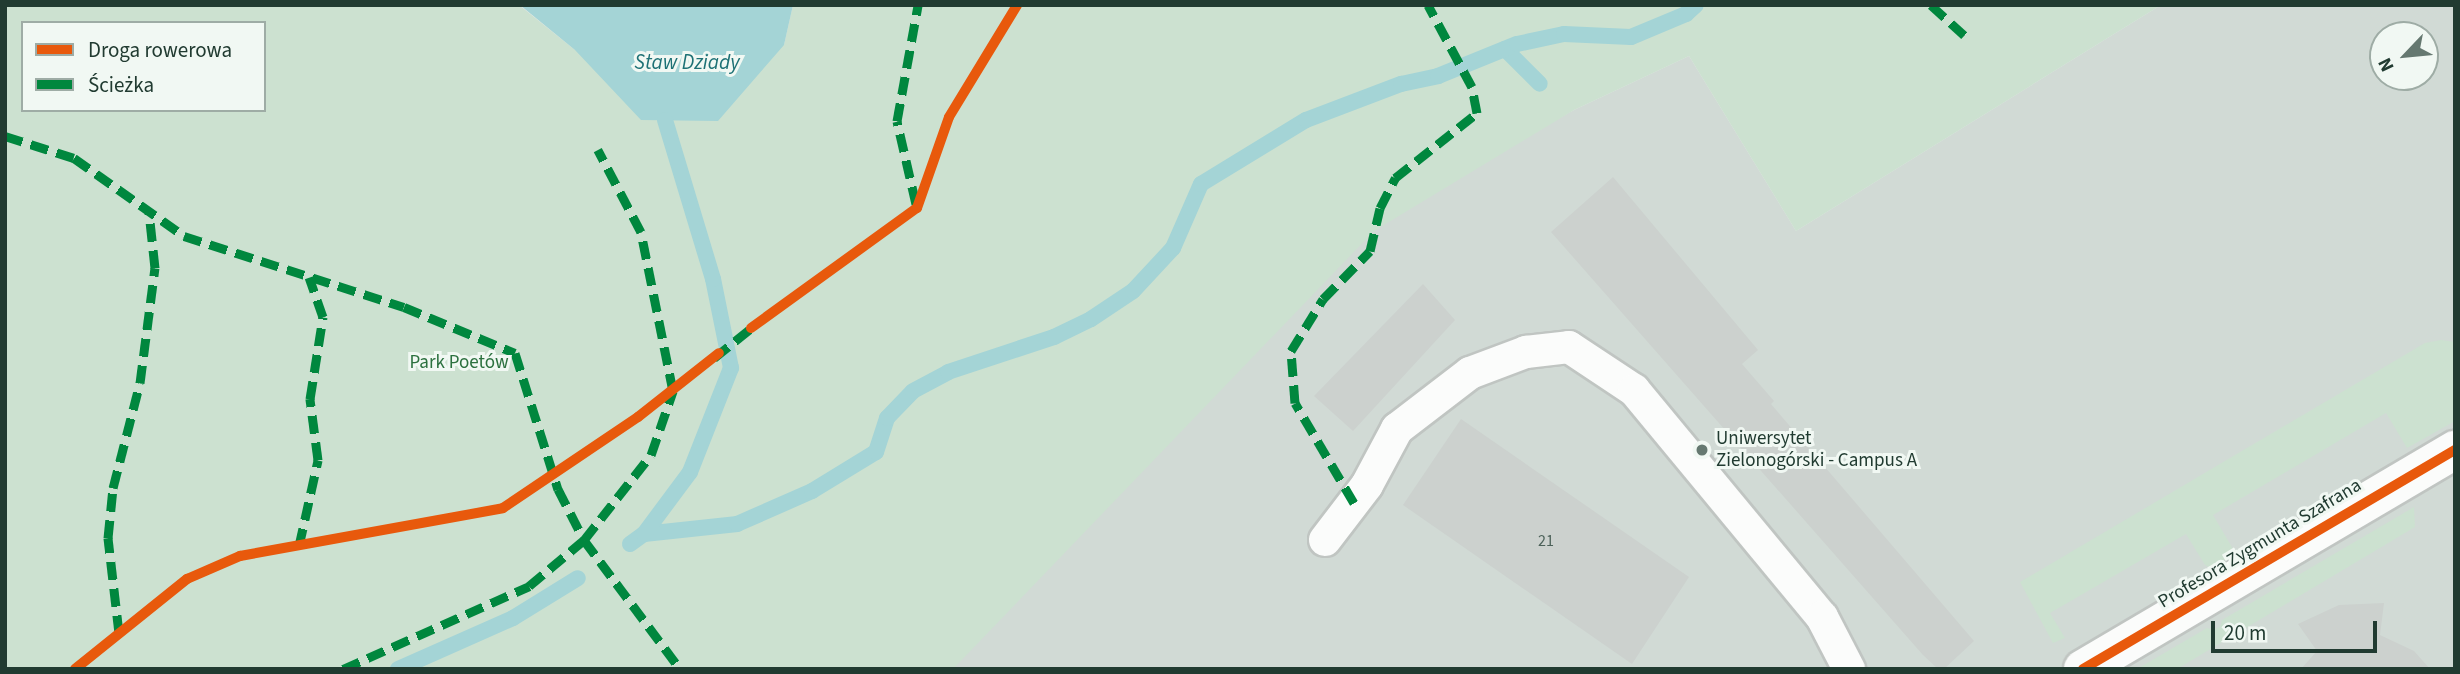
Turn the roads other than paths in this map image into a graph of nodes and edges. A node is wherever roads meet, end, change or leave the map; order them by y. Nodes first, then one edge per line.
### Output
1 (2455, 450) edge
2 (1325, 540) dead end
3 (1849, 669) edge
4 (2083, 669) edge

1 - 4 street, Profesora Zygmunta Szafrana
2 - 3 lane

